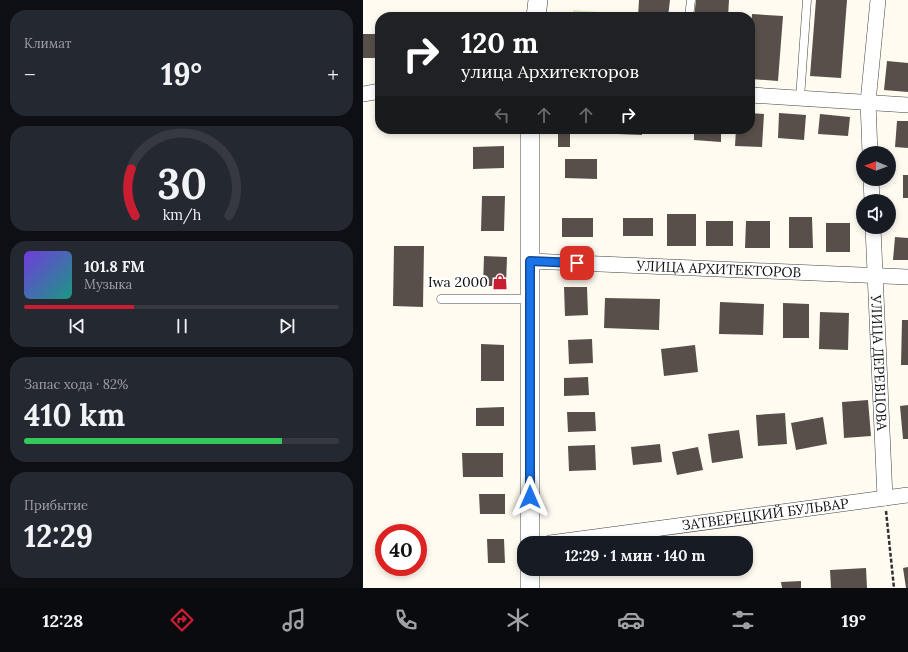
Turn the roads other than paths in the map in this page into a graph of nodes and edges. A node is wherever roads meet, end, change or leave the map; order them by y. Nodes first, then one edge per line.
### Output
1 (538, 0) edge
2 (691, 0) edge
3 (807, 0) edge
4 (878, 0) edge
5 (537, 12) edge
6 (690, 12) edge
7 (375, 92) edge
8 (363, 94) edge
9 (755, 94) edge
10 (800, 98) junction
11 (868, 102) junction
12 (908, 105) edge
13 (530, 134) edge
14 (870, 146) edge
15 (873, 234) edge
16 (530, 261) junction
17 (875, 276) junction
18 (908, 277) edge
19 (441, 299) dead end
20 (530, 299) junction
21 (908, 495) edge
22 (885, 498) junction
23 (530, 536) edge
24 (603, 536) edge
25 (530, 576) edge
26 (530, 588) edge

1 - 5 street
2 - 6 lane
3 - 10 lane
4 - 11 street
7 - 8 street
9 - 10 street
10 - 11 street
11 - 12 street
11 - 14 street
13 - 16 street
15 - 17 street, УЛИЦА ДЕРЕВЦОВА
16 - 17 street, УЛИЦА АРХИТЕКТОРОВ
16 - 20 street
17 - 18 street, УЛИЦА АРХИТЕКТОРОВ
17 - 22 street, УЛИЦА ДЕРЕВЦОВА
19 - 20 lane
20 - 23 street
21 - 22 street, ЗАТВЕРЕЦКИЙ БУЛЬВАР
22 - 24 street, ЗАТВЕРЕЦКИЙ БУЛЬВАР
25 - 26 street

